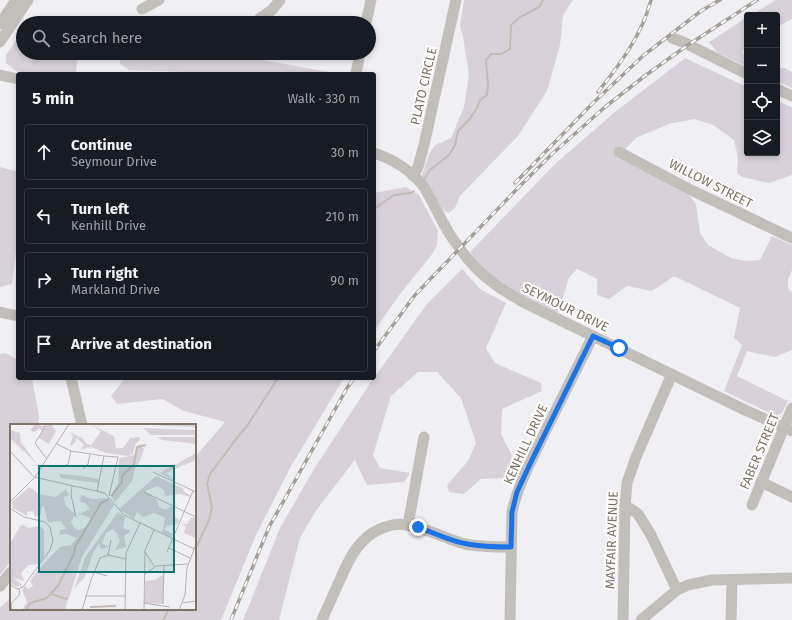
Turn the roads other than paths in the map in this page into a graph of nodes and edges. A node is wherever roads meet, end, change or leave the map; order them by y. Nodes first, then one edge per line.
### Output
1 (16, 0) edge
2 (28, 0) edge
3 (160, 0) edge
4 (280, 0) edge
5 (371, 0) edge
6 (456, 0) edge
7 (142, 9) dead end
8 (17, 16) edge
9 (263, 16) edge
10 (368, 16) edge
11 (16, 18) edge
12 (0, 24) edge
13 (672, 38) dead end
14 (0, 42) edge
15 (359, 60) edge
16 (356, 72) edge
17 (744, 72) edge
18 (0, 75) edge
19 (16, 79) edge
20 (780, 90) edge
21 (792, 96) edge
22 (619, 152) dead end
23 (376, 154) edge
24 (413, 176) junction
25 (792, 238) edge
26 (0, 312) edge
27 (16, 316) edge
28 (593, 336) junction
29 (672, 374) junction
30 (71, 380) edge
31 (792, 408) edge
32 (82, 424) edge
33 (788, 429) edge
34 (424, 437) dead end
35 (761, 482) junction
36 (792, 497) edge
37 (752, 504) dead end
38 (625, 506) junction
39 (408, 525) junction
40 (511, 547) junction
41 (10, 573) edge
42 (792, 578) edge
43 (732, 580) junction
44 (0, 586) edge
45 (677, 590) junction
46 (322, 620) edge
47 (510, 620) edge
48 (623, 620) edge
49 (641, 620) edge
50 (732, 620) edge

1 - 12 street
2 - 8 street
3 - 7 street
4 - 9 street
5 - 10 street
6 - 24 street, PLATO CIRCLE
11 - 14 street
13 - 17 street
15 - 16 street
18 - 19 street
20 - 21 street
22 - 25 street, WILLOW STREET
23 - 24 street, SEYMOUR DRIVE
24 - 28 street, SEYMOUR DRIVE
26 - 27 street
28 - 29 street, SEYMOUR DRIVE
28 - 40 street, KENHILL DRIVE
29 - 33 street, SEYMOUR DRIVE
29 - 38 street, MAYFAIR AVENUE
30 - 32 street
31 - 33 street, FABER STREET
33 - 35 street, FABER STREET
34 - 39 street
35 - 36 street
35 - 37 street, FABER STREET
38 - 45 street
38 - 48 street, MAYFAIR AVENUE
39 - 40 street
39 - 46 street
40 - 47 street, KENHILL DRIVE
41 - 44 street
42 - 43 street
43 - 45 street
43 - 50 street
45 - 49 street

